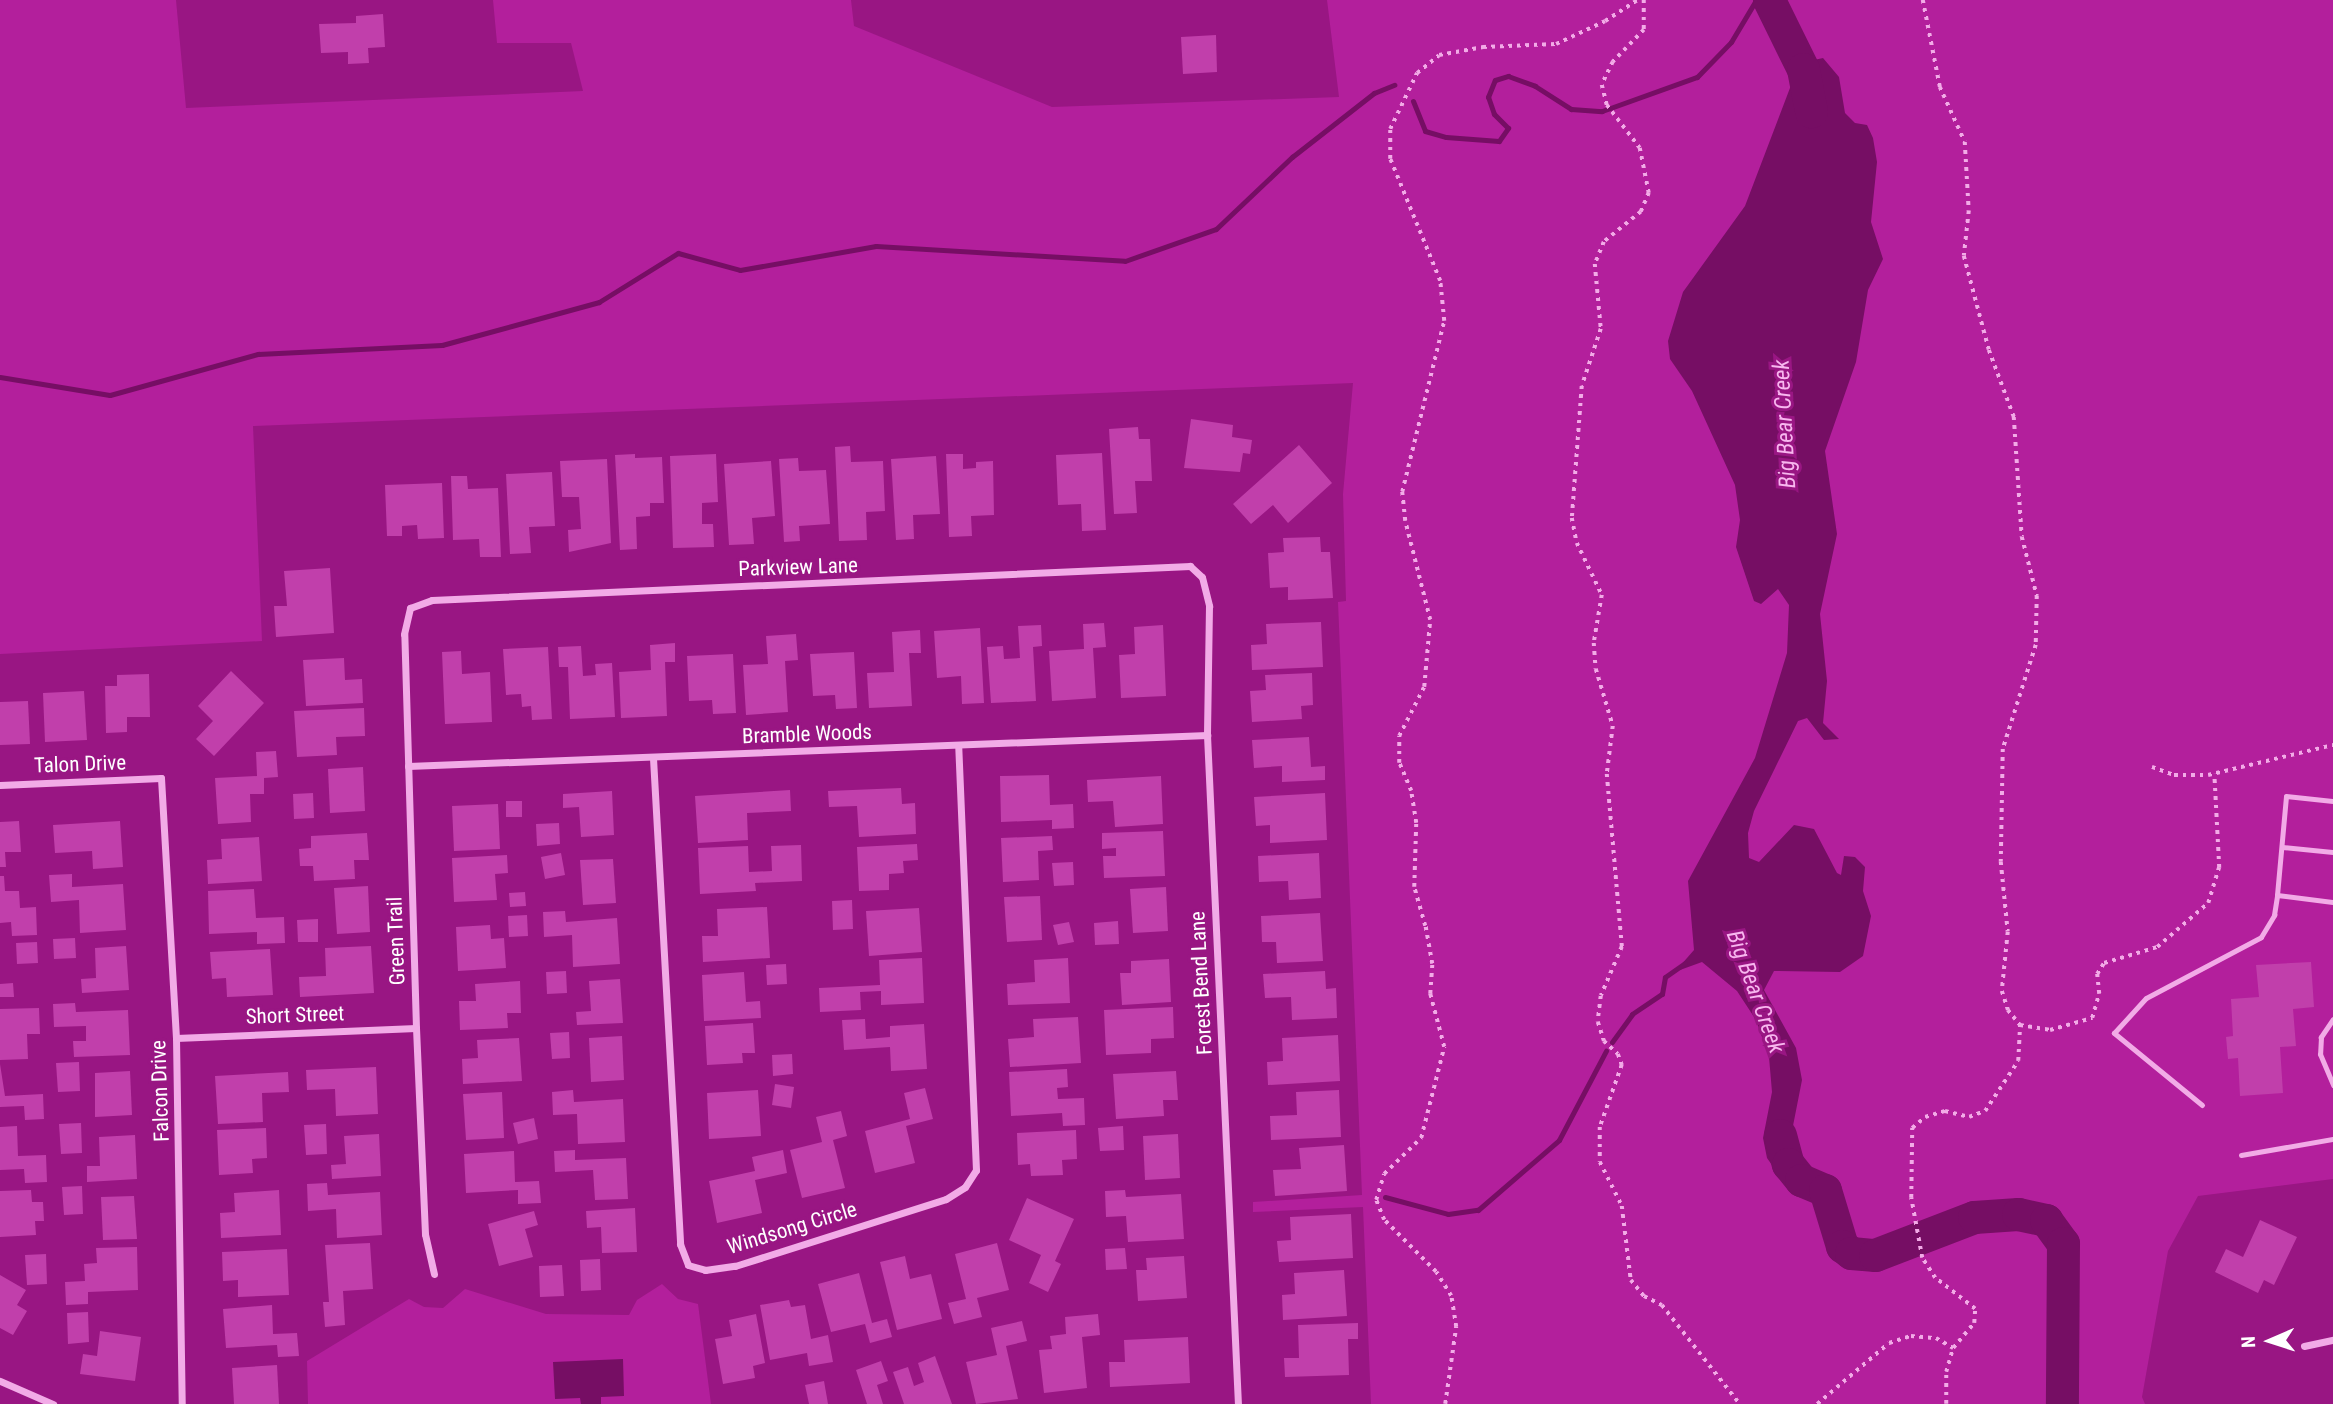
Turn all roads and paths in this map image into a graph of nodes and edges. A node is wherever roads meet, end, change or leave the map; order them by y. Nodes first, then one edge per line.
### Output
1 (1637, 0) edge
2 (1644, 0) edge
3 (1923, 0) edge
4 (1190, 566) joint
5 (410, 608) joint
6 (1207, 735) junction
7 (2333, 745) edge
8 (958, 746) junction
9 (653, 758) junction
10 (408, 766) junction
11 (2152, 767) dead end
12 (2214, 774) junction
13 (161, 778) joint
14 (0, 785) edge
15 (2333, 801) edge
16 (2281, 846) junction
17 (2333, 852) edge
18 (2277, 895) junction
19 (2333, 902) edge
20 (2333, 1019) edge
21 (2020, 1025) junction
22 (416, 1028) junction
23 (176, 1038) junction
24 (2333, 1085) edge
25 (2202, 1105) dead end
26 (2333, 1139) edge
27 (2241, 1155) dead end
28 (434, 1274) dead end
29 (2333, 1340) edge
30 (2304, 1346) dead end
31 (1953, 1348) junction
32 (0, 1381) edge
33 (53, 1404) edge
34 (182, 1404) edge
35 (1238, 1404) edge
36 (1446, 1404) edge
37 (1740, 1404) edge
38 (1816, 1404) edge
39 (1946, 1404) edge

1 - 36 path
2 - 37 path
3 - 21 path
4 - 5 street, Parkview Lane
4 - 6 street, Forest Bend Lane
5 - 10 street, Green Trail
6 - 8 street, Bramble Woods
6 - 35 street, Forest Bend Lane
7 - 12 path
8 - 9 street, Bramble Woods
8 - 9 street, Windsong Circle
9 - 10 street, Bramble Woods
10 - 22 street, Green Trail
11 - 12 path
12 - 21 path
13 - 14 street, Talon Drive
13 - 23 street, Falcon Drive
15 - 16 lane
16 - 17 lane
16 - 18 lane
18 - 19 lane
18 - 25 lane
20 - 24 lane
21 - 31 path
22 - 23 street, Short Street
22 - 28 street, Green Trail
23 - 34 street, Falcon Drive
26 - 27 lane
29 - 30 street
31 - 38 path
31 - 39 path
32 - 33 street

